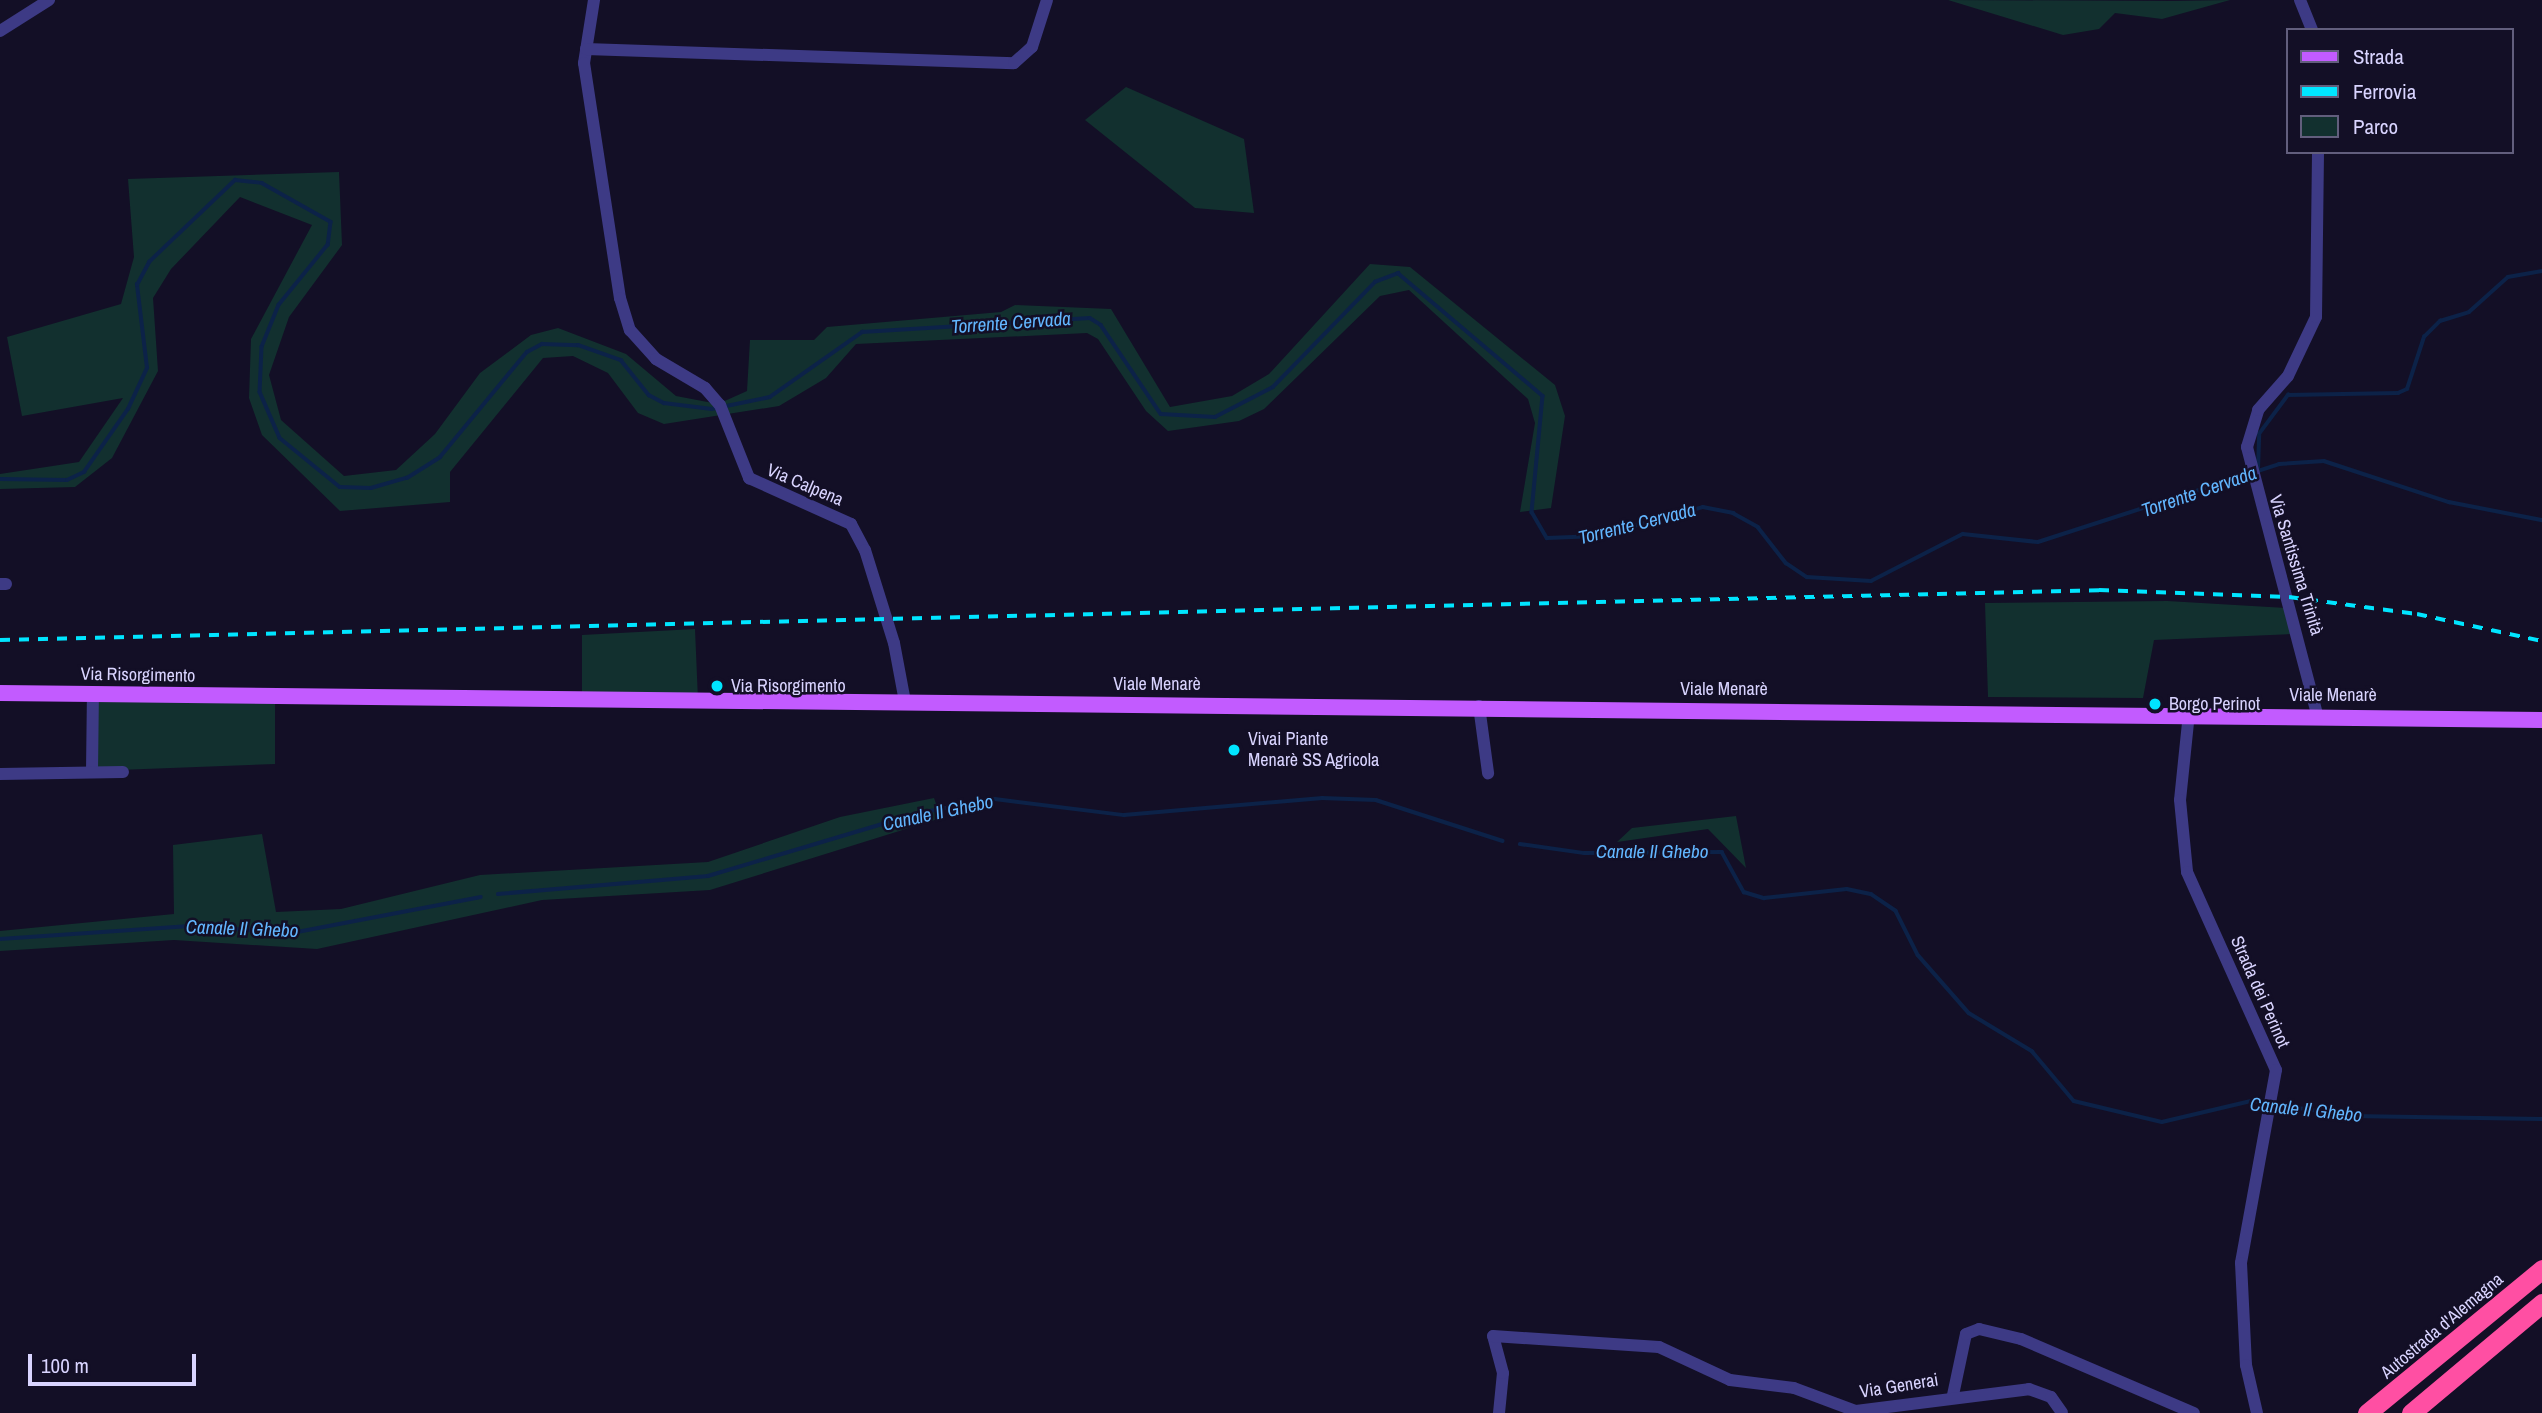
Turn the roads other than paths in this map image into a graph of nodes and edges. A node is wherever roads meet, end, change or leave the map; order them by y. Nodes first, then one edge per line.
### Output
1 (49, 0) edge
2 (594, 0) edge
3 (1047, 0) edge
4 (2300, 0) edge
5 (2311, 28) edge
6 (0, 31) edge
7 (586, 49) junction
8 (2318, 154) edge
9 (0, 693) edge
10 (93, 694) junction
11 (905, 702) junction
12 (1479, 706) junction
13 (2189, 713) junction
14 (2317, 714) junction
15 (2542, 720) edge
16 (92, 771) junction
17 (123, 772) dead end
18 (1488, 773) dead end
19 (0, 774) edge
20 (2542, 1269) edge
21 (2542, 1303) edge
22 (1954, 1395) junction
23 (1499, 1413) edge
24 (2062, 1413) edge
25 (2193, 1413) edge
26 (2257, 1413) edge
27 (2367, 1413) edge
28 (2411, 1413) edge

1 - 6 street
2 - 7 street, Via Calpena
3 - 7 street
4 - 5 street
7 - 11 street, Via Calpena
8 - 14 street, Via Santissima Trinità
9 - 10 main road, Via Risorgimento
10 - 11 main road, Via Risorgimento
10 - 16 street
11 - 12 main road, Viale Menarè
12 - 13 main road, Viale Menarè
12 - 18 street
13 - 14 main road, Viale Menarè
13 - 26 street, Strada dei Perinot
14 - 15 main road, Viale Menarè
16 - 17 street
16 - 19 street
20 - 27 highway, Autostrada d'Alemagna
21 - 28 highway
22 - 23 street, Via Generai
22 - 24 street, Via Generai
22 - 25 street

